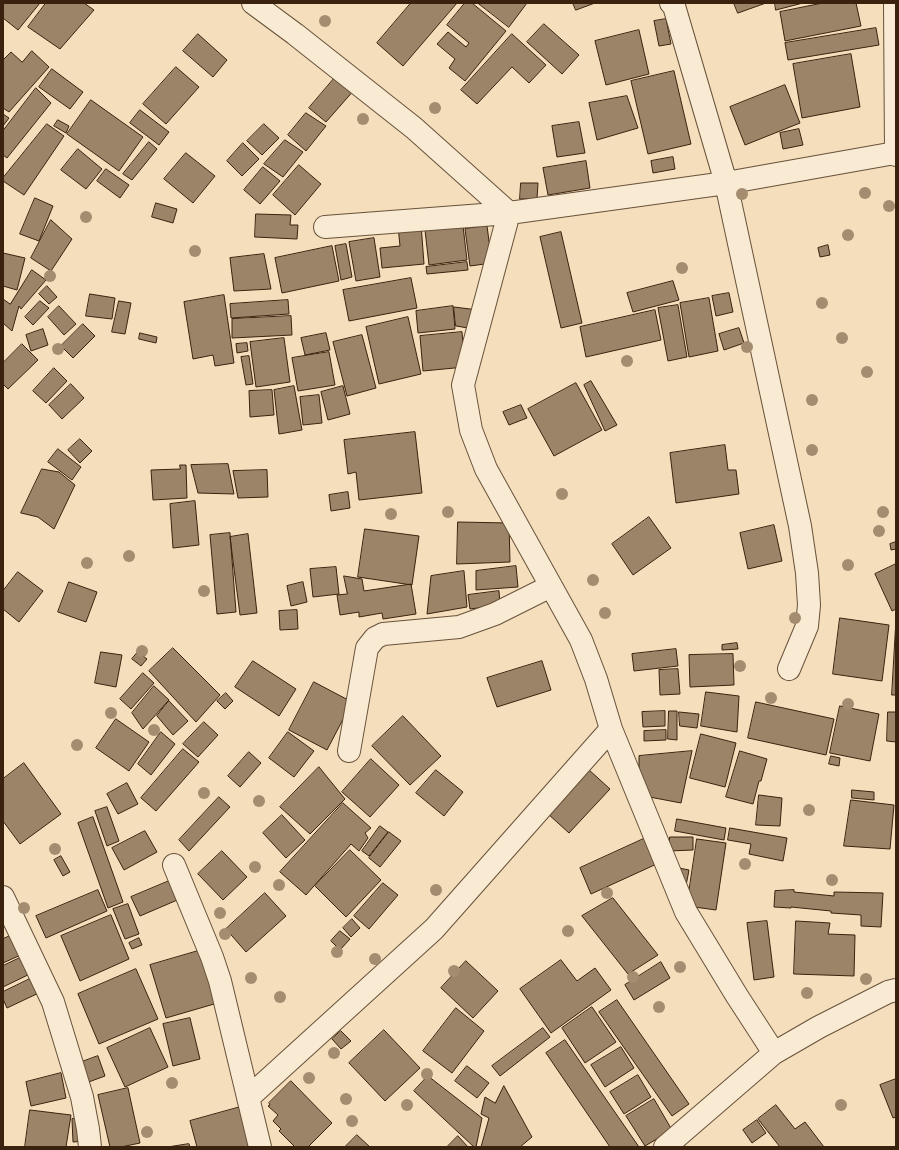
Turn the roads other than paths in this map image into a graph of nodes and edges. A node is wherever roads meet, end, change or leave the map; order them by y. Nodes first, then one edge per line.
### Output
1 (253, 3) edge
2 (671, 3) edge
3 (895, 3) edge
4 (896, 154) edge
5 (726, 183) junction
6 (510, 213) junction
7 (325, 227) dead end
8 (551, 586) junction
9 (789, 669) dead end
10 (611, 729) junction
11 (349, 751) dead end
12 (174, 865) dead end
13 (3, 897) edge
14 (896, 990) edge
15 (774, 1053) junction
16 (248, 1098) junction
17 (90, 1147) edge
18 (260, 1147) edge
19 (665, 1147) edge

1 - 6 street
2 - 5 street
3 - 4 street
4 - 5 street
5 - 6 street
5 - 9 street
6 - 7 street
6 - 8 street
8 - 10 street
8 - 11 street
10 - 15 street
10 - 16 street
12 - 16 street
13 - 17 street
14 - 15 street
15 - 19 street
16 - 18 street

